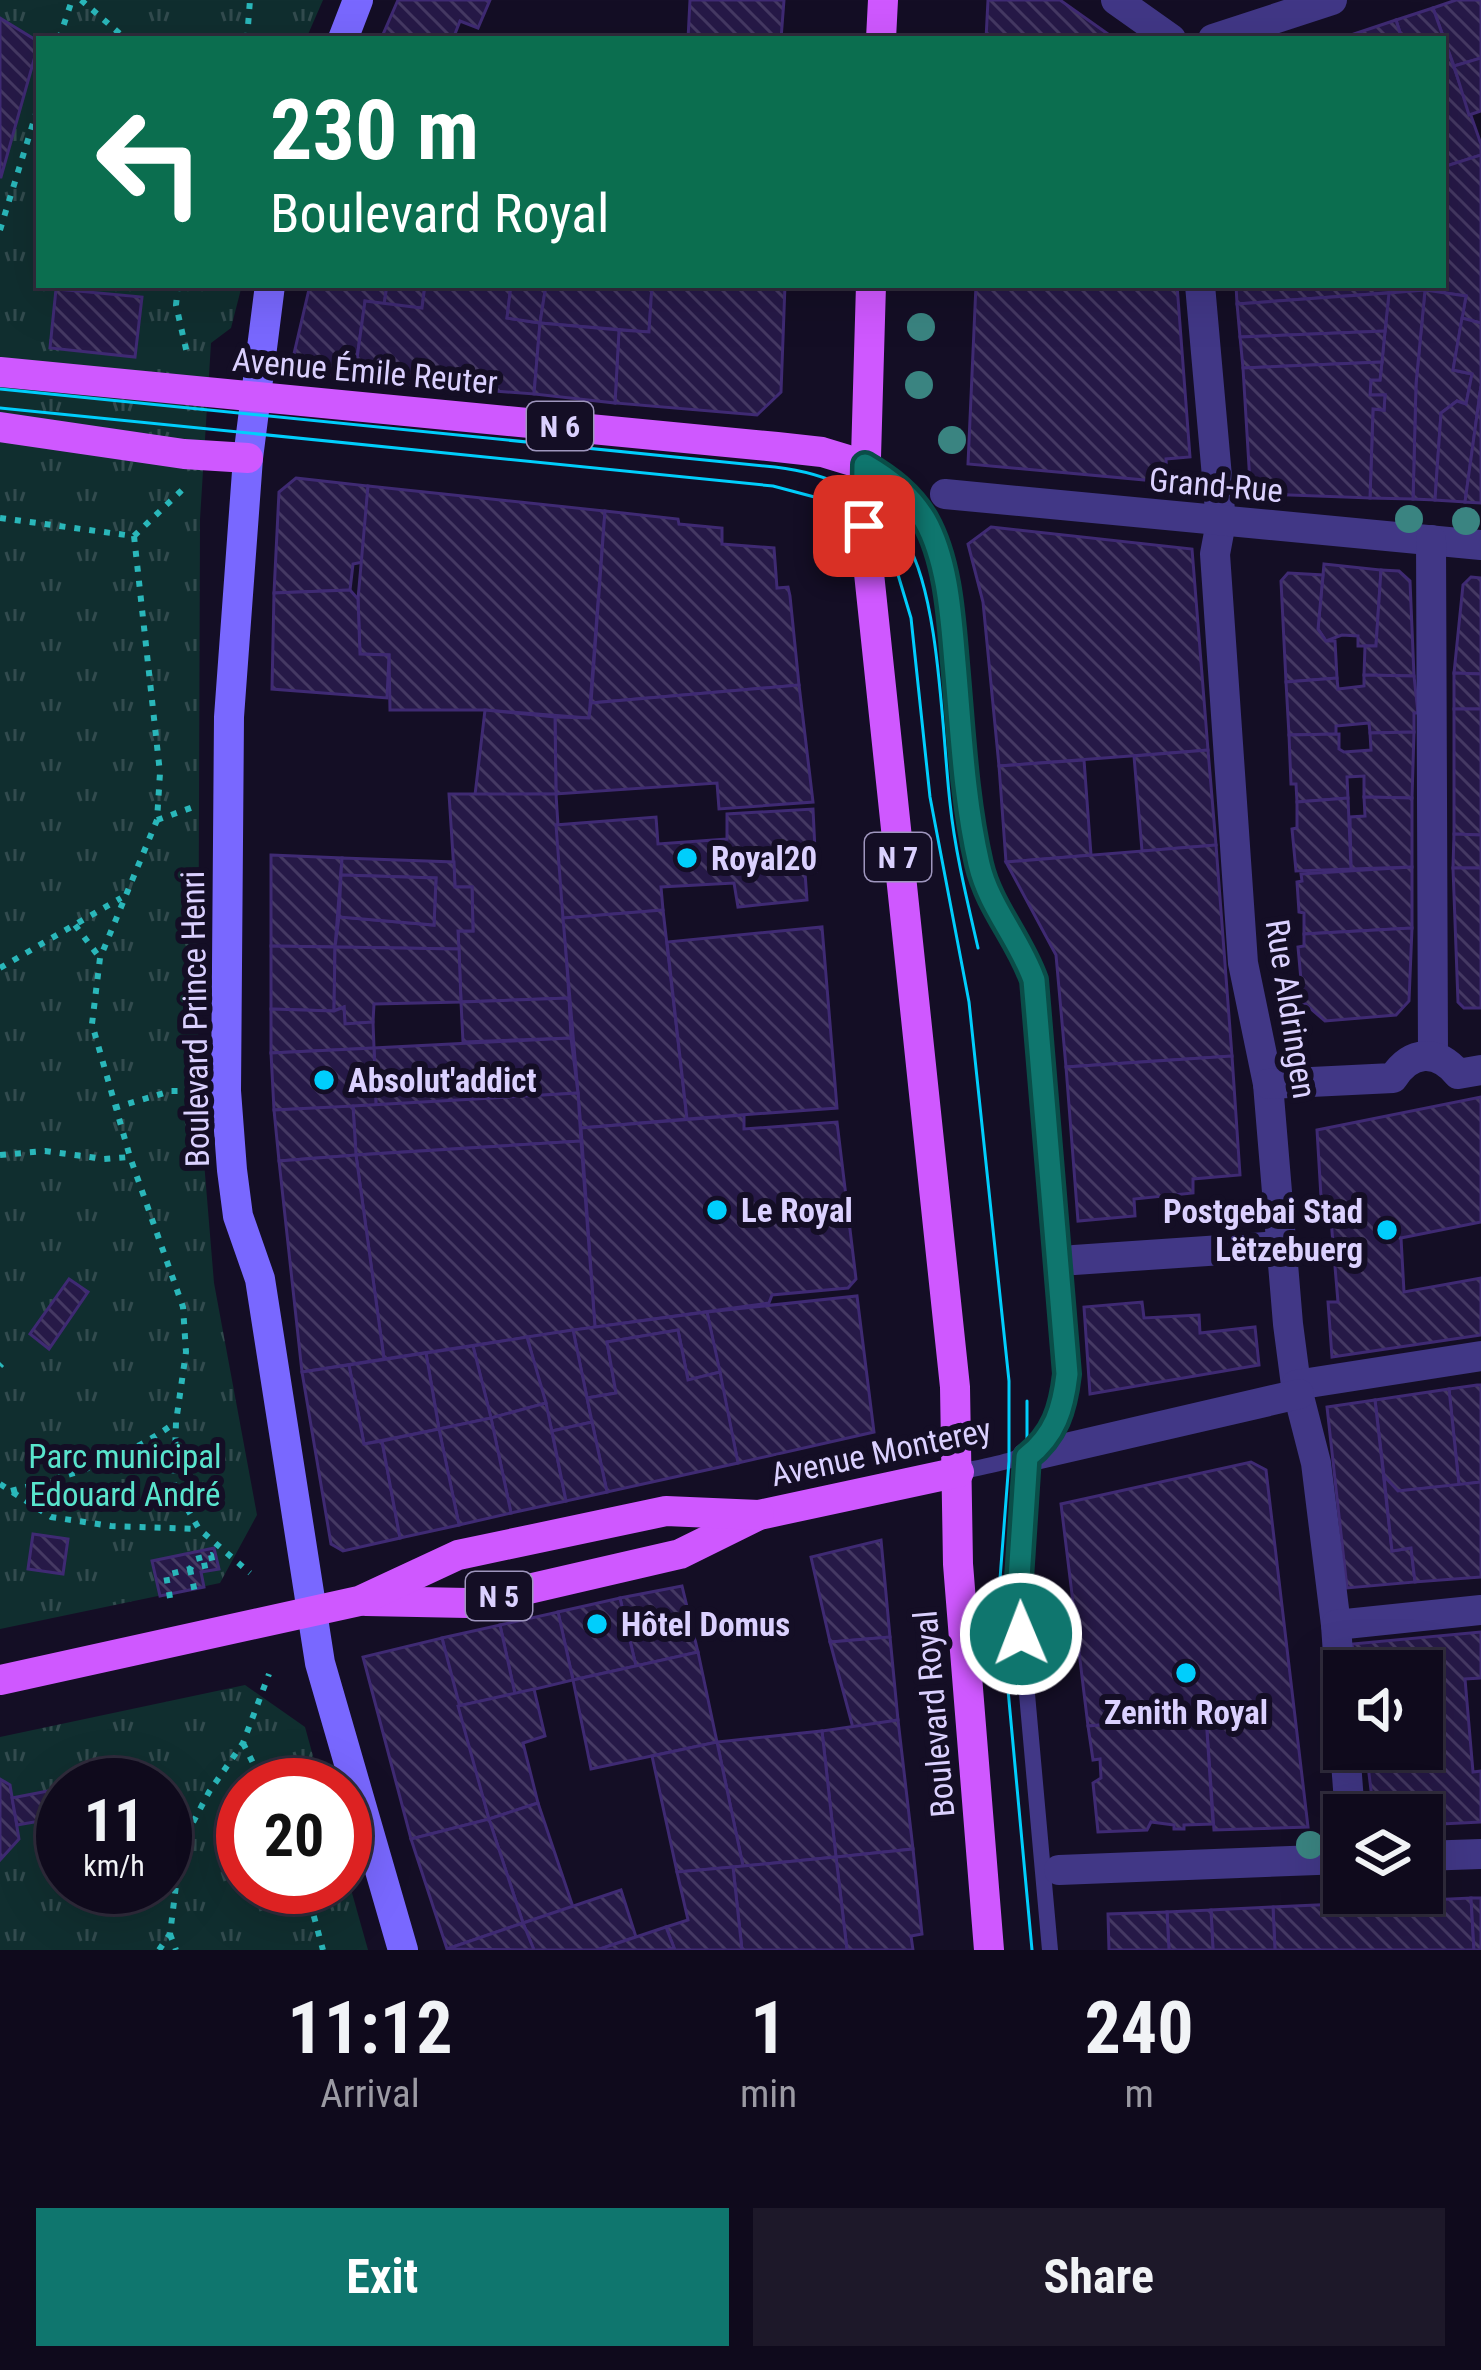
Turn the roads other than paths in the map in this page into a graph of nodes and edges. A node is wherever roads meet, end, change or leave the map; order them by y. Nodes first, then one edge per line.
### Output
1 (358, 0) edge
2 (883, 0) edge
3 (1116, 0) edge
4 (1332, 0) edge
5 (345, 36) edge
6 (881, 36) edge
7 (1167, 36) edge
8 (1222, 36) edge
9 (271, 288) edge
10 (871, 288) edge
11 (1200, 288) edge
12 (0, 372) edge
13 (254, 397) junction
14 (0, 427) edge
15 (248, 458) junction
16 (865, 465) junction
17 (944, 494) dead end
18 (1221, 522) junction
19 (1431, 540) junction
20 (1481, 545) edge
21 (1432, 1055) junction
22 (1481, 1070) edge
23 (1268, 1084) junction
24 (1281, 1246) junction
25 (1074, 1260) dead end
26 (1481, 1356) edge
27 (1298, 1389) junction
28 (1027, 1457) junction
29 (959, 1472) junction
30 (759, 1516) junction
31 (625, 1520) junction
32 (636, 1565) junction
33 (359, 1601) junction
34 (1481, 1610) edge
35 (311, 1612) junction
36 (1336, 1625) junction
37 (1338, 1650) edge
38 (0, 1680) edge
39 (1481, 1854) edge
40 (1443, 1855) edge
41 (1323, 1860) edge
42 (1059, 1870) dead end
43 (404, 1950) edge
44 (989, 1950) edge
45 (1050, 1950) edge

1 - 5 main road
2 - 6 main road
3 - 7 street
4 - 8 street
9 - 13 main road, Boulevard Prince Henri
10 - 16 main road, N 7
11 - 18 street, Rue Aldringen
12 - 13 main road, Avenue Émile Reuter / N 6
13 - 15 main road, Boulevard Prince Henri
13 - 16 main road, Avenue Émile Reuter / N 6
14 - 15 main road
15 - 35 main road, Boulevard Prince Henri
16 - 28 lane
16 - 29 main road, N 7
17 - 18 street, Grand-Rue
18 - 19 street, Grand-Rue
18 - 23 street, Rue Aldringen
19 - 20 street, Grand-Rue
19 - 21 street
21 - 22 street
21 - 23 street
23 - 24 street, Rue Aldringen
24 - 25 street
24 - 27 street, Rue Aldringen
26 - 27 street, Avenue Monterey
27 - 28 street, Avenue Monterey
27 - 36 street, Rue Aldringen
28 - 29 lane, Avenue Monterey
28 - 45 lane
29 - 30 main road, Avenue Monterey / N 5
29 - 44 main road, Boulevard Royal / N 7
30 - 31 main road, Avenue Monterey / N 5
30 - 32 main road, Avenue Monterey / N 5
31 - 32 main road
31 - 33 main road, Avenue Monterey / N 5
32 - 33 main road, Avenue Monterey / N 5
33 - 35 main road, Avenue Monterey / N 5
34 - 36 street
35 - 38 main road, Avenue Monterey / N 5
35 - 43 main road, Boulevard Prince Henri
36 - 37 street, Rue Aldringen
39 - 40 street
41 - 42 street

